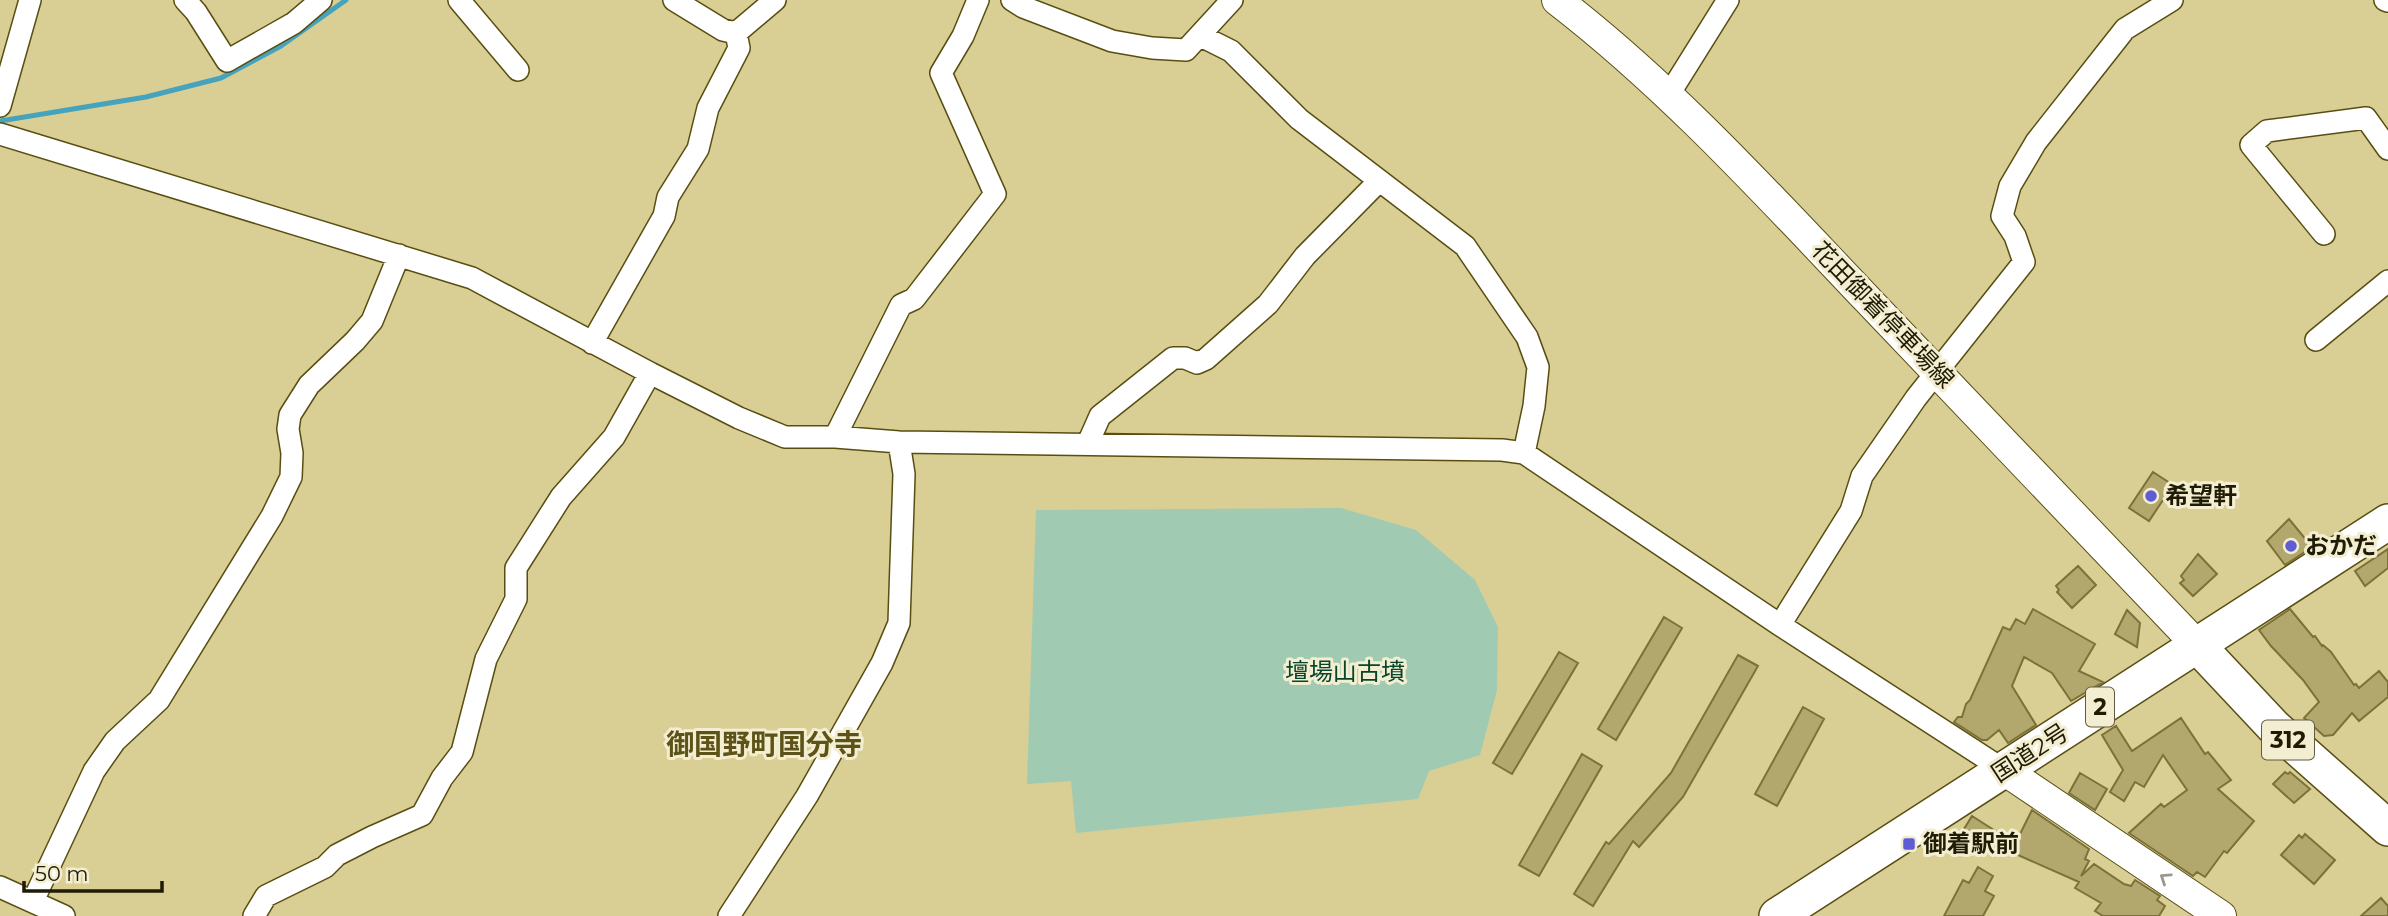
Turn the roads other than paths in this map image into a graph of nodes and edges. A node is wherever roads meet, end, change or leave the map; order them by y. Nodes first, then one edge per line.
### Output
1 (30, 0) edge
2 (185, 0) edge
3 (321, 0) edge
4 (459, 0) edge
5 (674, 0) edge
6 (775, 0) edge
7 (978, 0) edge
8 (1012, 0) edge
9 (1232, 0) edge
10 (1557, 0) edge
11 (1728, 0) edge
12 (2172, 0) edge
13 (736, 33) junction
14 (1201, 36) junction
15 (519, 70) dead end
16 (1668, 96) junction
17 (0, 106) edge
18 (0, 134) edge
19 (2388, 149) edge
20 (1379, 181) junction
21 (2324, 234) dead end
22 (399, 256) junction
23 (2388, 281) edge
24 (2316, 340) dead end
25 (592, 343) junction
26 (650, 373) junction
27 (1938, 374) junction
28 (835, 437) junction
29 (899, 442) junction
30 (1088, 443) junction
31 (1524, 453) junction
32 (2388, 522) edge
33 (1780, 625) junction
34 (2196, 644) junction
35 (2004, 770) junction
36 (2388, 828) edge
37 (0, 887) edge
38 (33, 901) junction
39 (64, 916) edge
40 (254, 916) edge
41 (729, 916) edge
42 (1777, 916) edge
43 (2221, 916) edge

1 - 17 street
2 - 3 street
4 - 15 street
5 - 13 street
6 - 13 street
7 - 28 street
8 - 14 street
9 - 14 street
10 - 16 main road, 花田御着停車場線
11 - 16 street
12 - 27 street
13 - 25 street
14 - 20 street
16 - 27 main road, 花田御着停車場線
18 - 22 street
19 - 21 street
20 - 30 street
20 - 31 street
22 - 25 street
22 - 38 street
23 - 24 street
25 - 26 street
26 - 28 street
26 - 40 street
27 - 33 street
27 - 34 main road, 花田御着停車場線
28 - 29 street
29 - 30 street
29 - 41 street
30 - 31 street
31 - 33 street
32 - 34 highway, 国道2号 / 2
33 - 35 street
34 - 35 highway, 国道2号 / 2
34 - 36 highway, 312
35 - 42 highway, 国道2号 / 2
43 -> 35 main road
37 - 38 street
38 - 39 street

